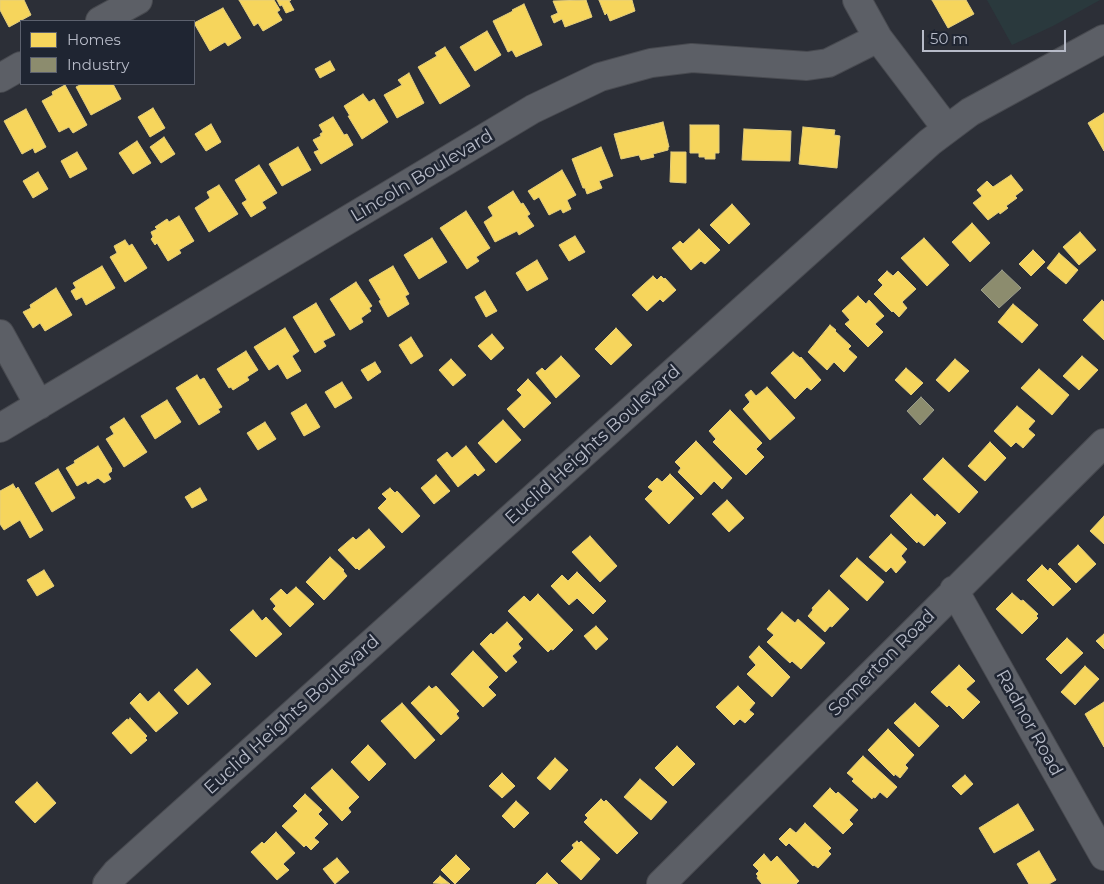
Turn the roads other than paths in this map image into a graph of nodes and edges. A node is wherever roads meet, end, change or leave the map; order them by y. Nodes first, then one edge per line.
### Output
1 (138, 0) edge
2 (857, 0) edge
3 (102, 20) edge
4 (878, 38) junction
5 (1104, 39) edge
6 (20, 67) edge
7 (0, 78) edge
8 (947, 129) junction
9 (0, 334) edge
10 (39, 404) junction
11 (0, 428) edge
12 (1104, 443) edge
13 (954, 590) junction
14 (1104, 856) edge
15 (107, 884) edge
16 (661, 884) edge

1 - 3 street
2 - 4 street
4 - 8 street
4 - 10 street, Lincoln Boulevard
5 - 8 street, Euclid Heights Boulevard
6 - 7 street
8 - 15 street, Euclid Heights Boulevard
9 - 10 street
10 - 11 street, Lincoln Boulevard
12 - 13 street, Somerton Road
13 - 14 street, Radnor Road
13 - 16 street, Somerton Road

